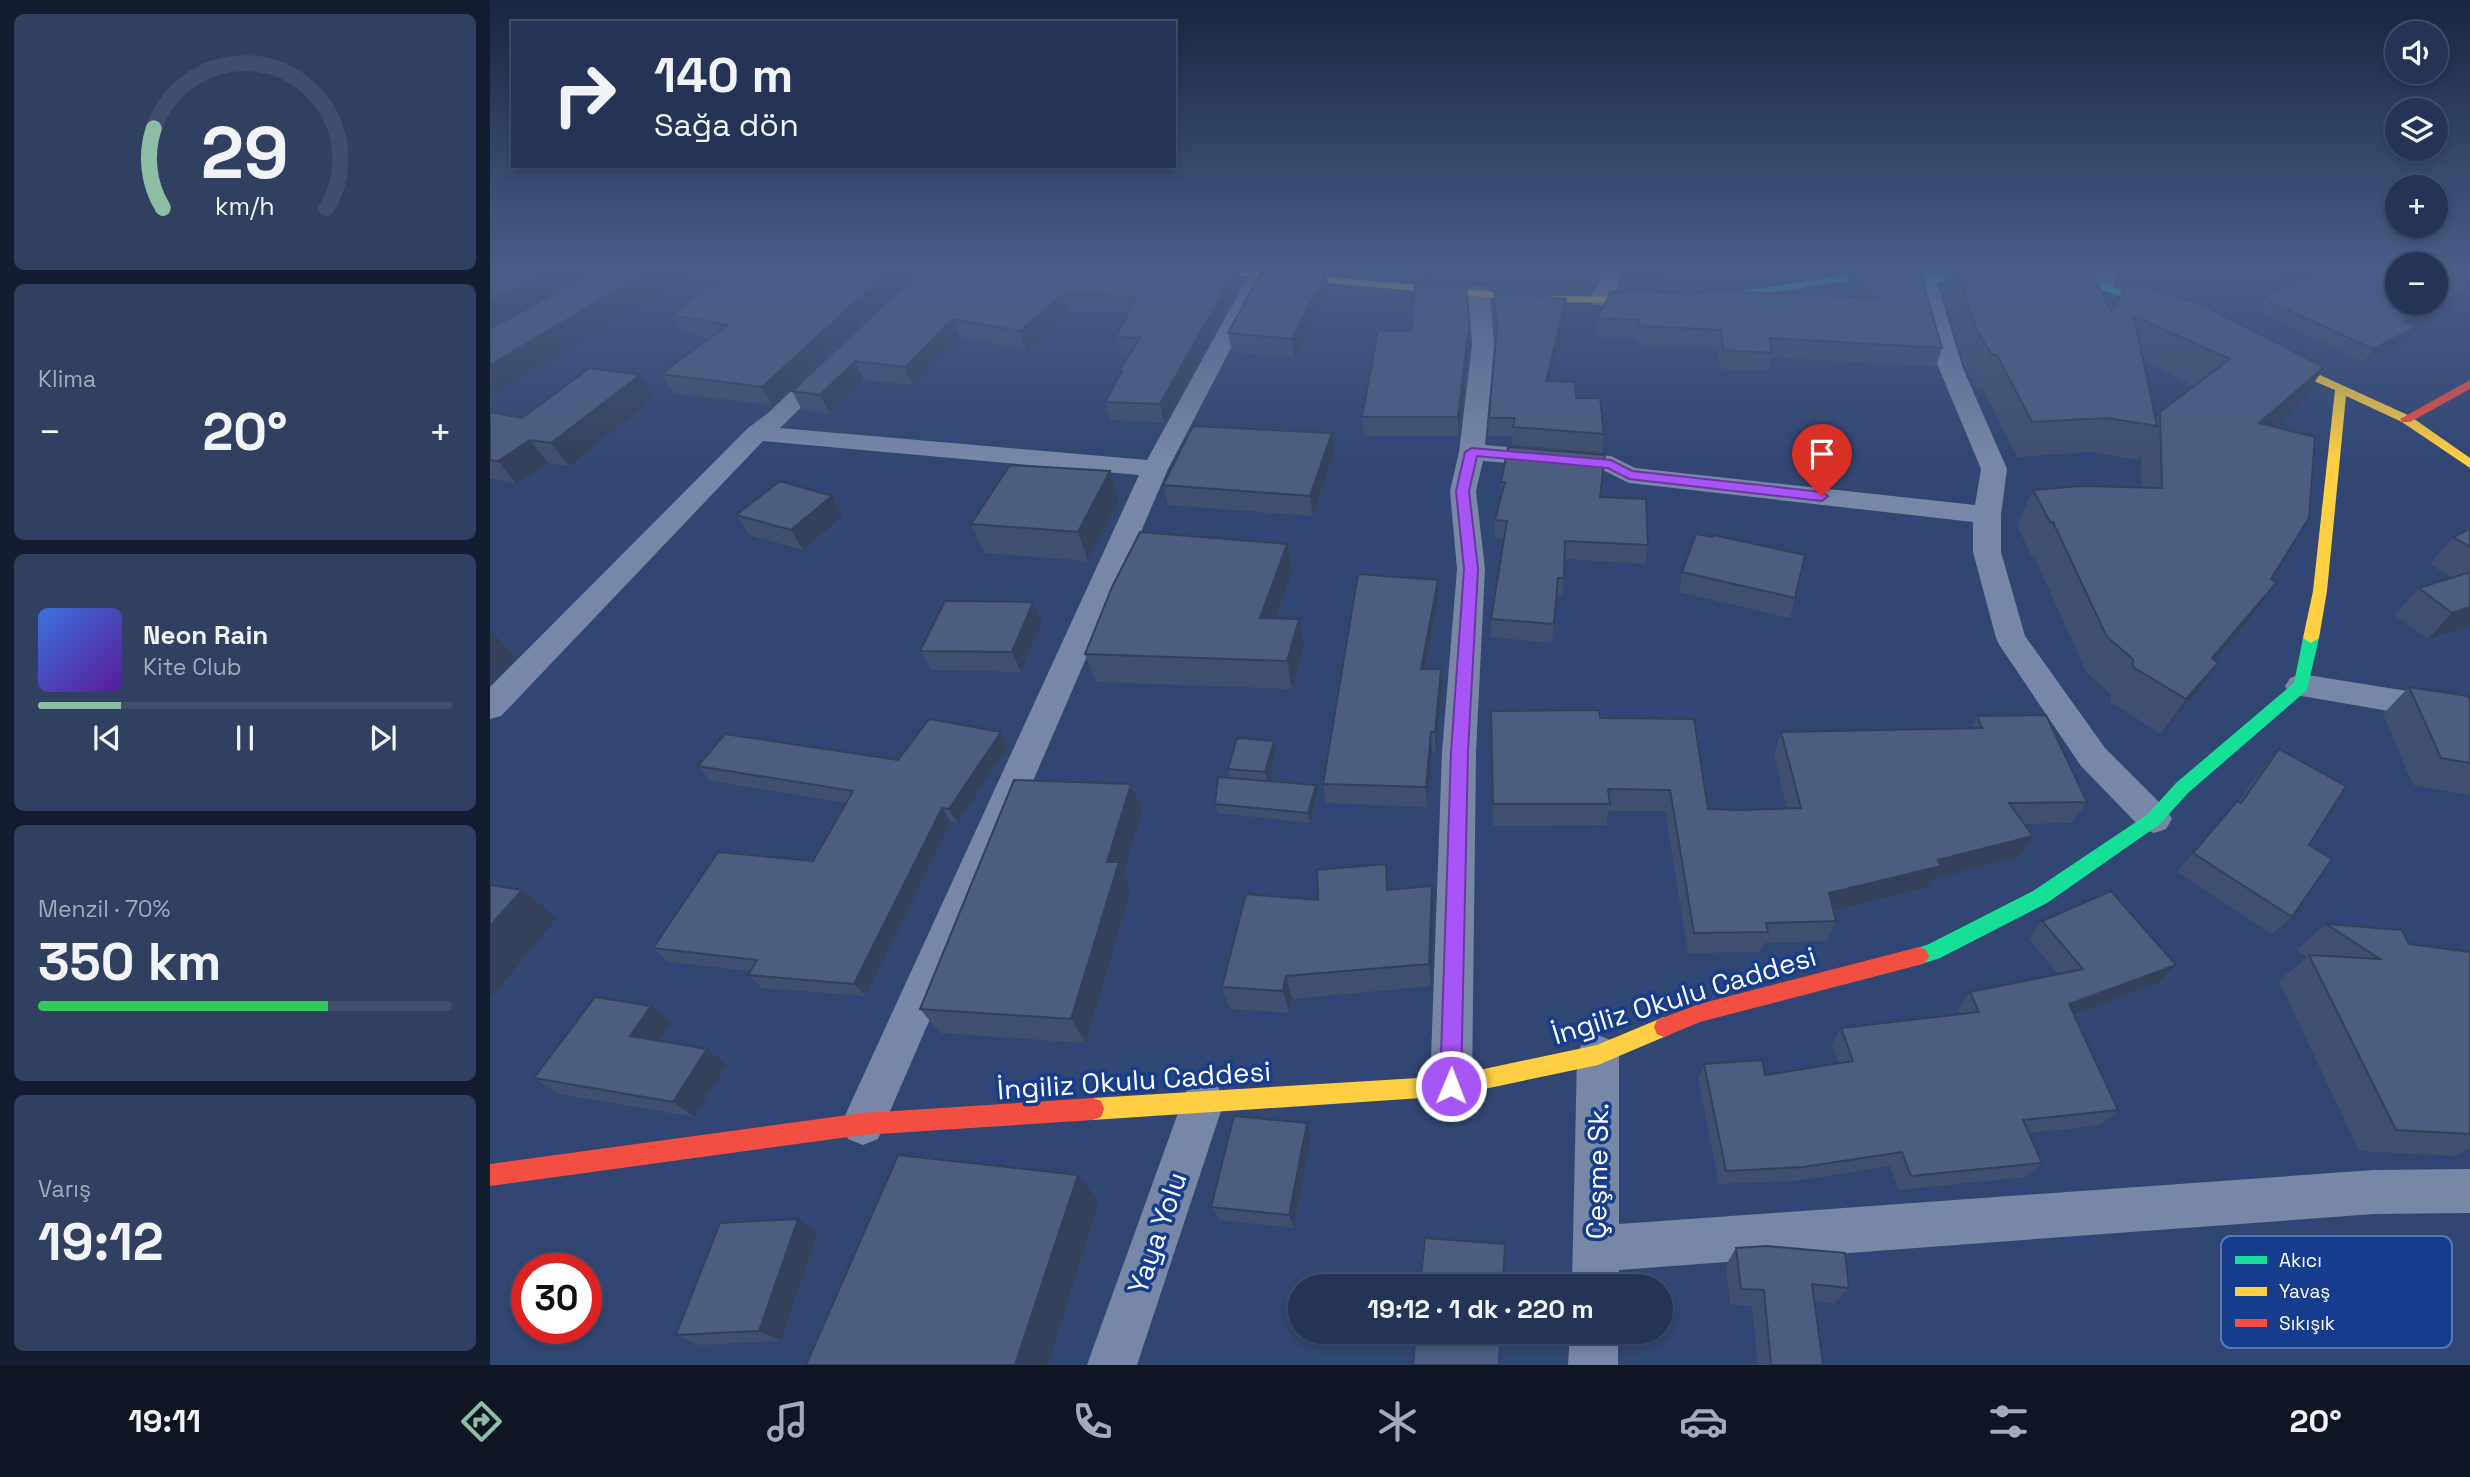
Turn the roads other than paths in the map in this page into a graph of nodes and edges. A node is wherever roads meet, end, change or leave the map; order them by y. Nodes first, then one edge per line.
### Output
1 (1229, 333) edge
2 (1482, 333) edge
3 (1940, 333) edge
4 (845, 353) edge
5 (2304, 371) edge
6 (2470, 384) edge
7 (2341, 390) junction
8 (2406, 419) junction
9 (757, 433) junction
10 (1472, 452) junction
11 (2470, 464) edge
12 (1155, 469) junction
13 (1987, 515) junction
14 (2301, 686) junction
15 (490, 707) edge
16 (2470, 713) edge
17 (2154, 819) junction
18 (1598, 1055) junction
19 (1451, 1086) junction
20 (1203, 1101) junction
21 (863, 1124) junction
22 (490, 1175) edge
23 (2470, 1191) edge
24 (1596, 1268) edge
25 (1594, 1344) edge
26 (1112, 1365) edge
27 (1593, 1365) edge

1 - 12 street
2 - 10 street
3 - 13 street
4 - 9 street
5 - 7 street
6 - 8 street
7 - 8 street
7 - 14 street
8 - 11 street
9 - 12 street
9 - 15 street
10 - 13 street
10 - 19 street
12 - 21 street
13 - 17 street
14 - 16 street
14 - 17 street, İngiliz Okulu Caddesi
17 - 18 street, İngiliz Okulu Caddesi
18 - 19 street, İngiliz Okulu Caddesi
18 - 24 street, Çeşme Sk.
19 - 20 street, İngiliz Okulu Caddesi
20 - 21 street, İngiliz Okulu Caddesi
20 - 26 street, Yaya Yolu
21 - 22 street, İngiliz Okulu Caddesi
23 - 24 street
25 - 27 street

